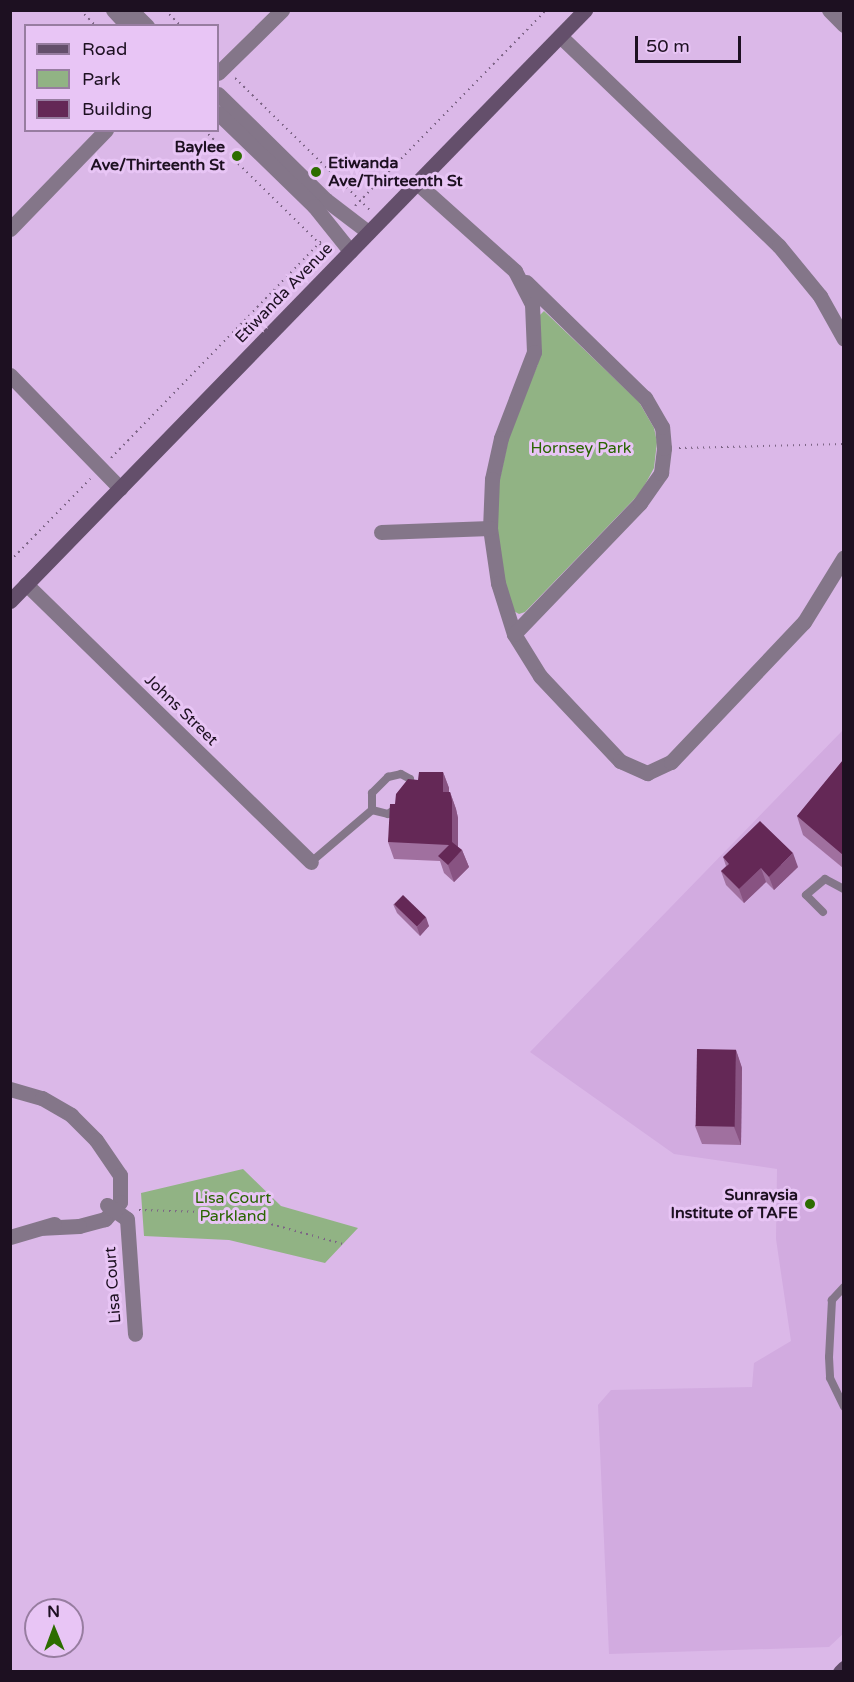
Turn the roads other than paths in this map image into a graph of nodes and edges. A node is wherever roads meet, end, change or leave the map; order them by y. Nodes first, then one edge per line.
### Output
1 (113, 10) edge
2 (131, 10) edge
3 (282, 10) edge
4 (585, 10) edge
5 (829, 10) edge
6 (126, 24) edge
7 (145, 24) edge
8 (843, 25) edge
9 (560, 36) junction
10 (221, 71) edge
11 (219, 95) edge
12 (219, 114) edge
13 (104, 132) edge
14 (420, 180) junction
15 (10, 229) edge
16 (368, 232) junction
17 (344, 257) junction
18 (515, 271) junction
19 (843, 339) edge
20 (10, 375) edge
21 (124, 485) junction
22 (490, 528) junction
23 (381, 532) dead end
24 (843, 557) edge
25 (26, 584) junction
26 (10, 601) edge
27 (514, 634) junction
28 (407, 797) edge
29 (401, 804) edge
30 (372, 810) junction
31 (311, 862) joint
32 (843, 889) edge
33 (823, 912) dead end
34 (10, 1089) edge
35 (112, 1209) junction
36 (10, 1237) edge
37 (843, 1287) edge
38 (135, 1334) dead end
39 (843, 1407) edge

1 - 6 street
2 - 7 street
3 - 10 street
4 - 9 street, Etiwanda Avenue
5 - 8 street
9 - 14 street, Etiwanda Avenue
9 - 19 street
11 - 16 street
12 - 17 street
13 - 15 street
14 - 16 street, Etiwanda Avenue
14 - 18 street
16 - 17 street, Etiwanda Avenue
17 - 21 street, Etiwanda Avenue
18 - 22 street
18 - 27 street
20 - 21 street
21 - 25 street, Etiwanda Avenue
22 - 23 street
22 - 27 street
24 - 27 street
25 - 26 street, Etiwanda Avenue
25 - 31 street, Johns Street
28 - 30 lane
29 - 30 lane
30 - 31 lane
32 - 33 lane
34 - 35 street
35 - 36 street
35 - 38 street, Lisa Court
37 - 39 lane

